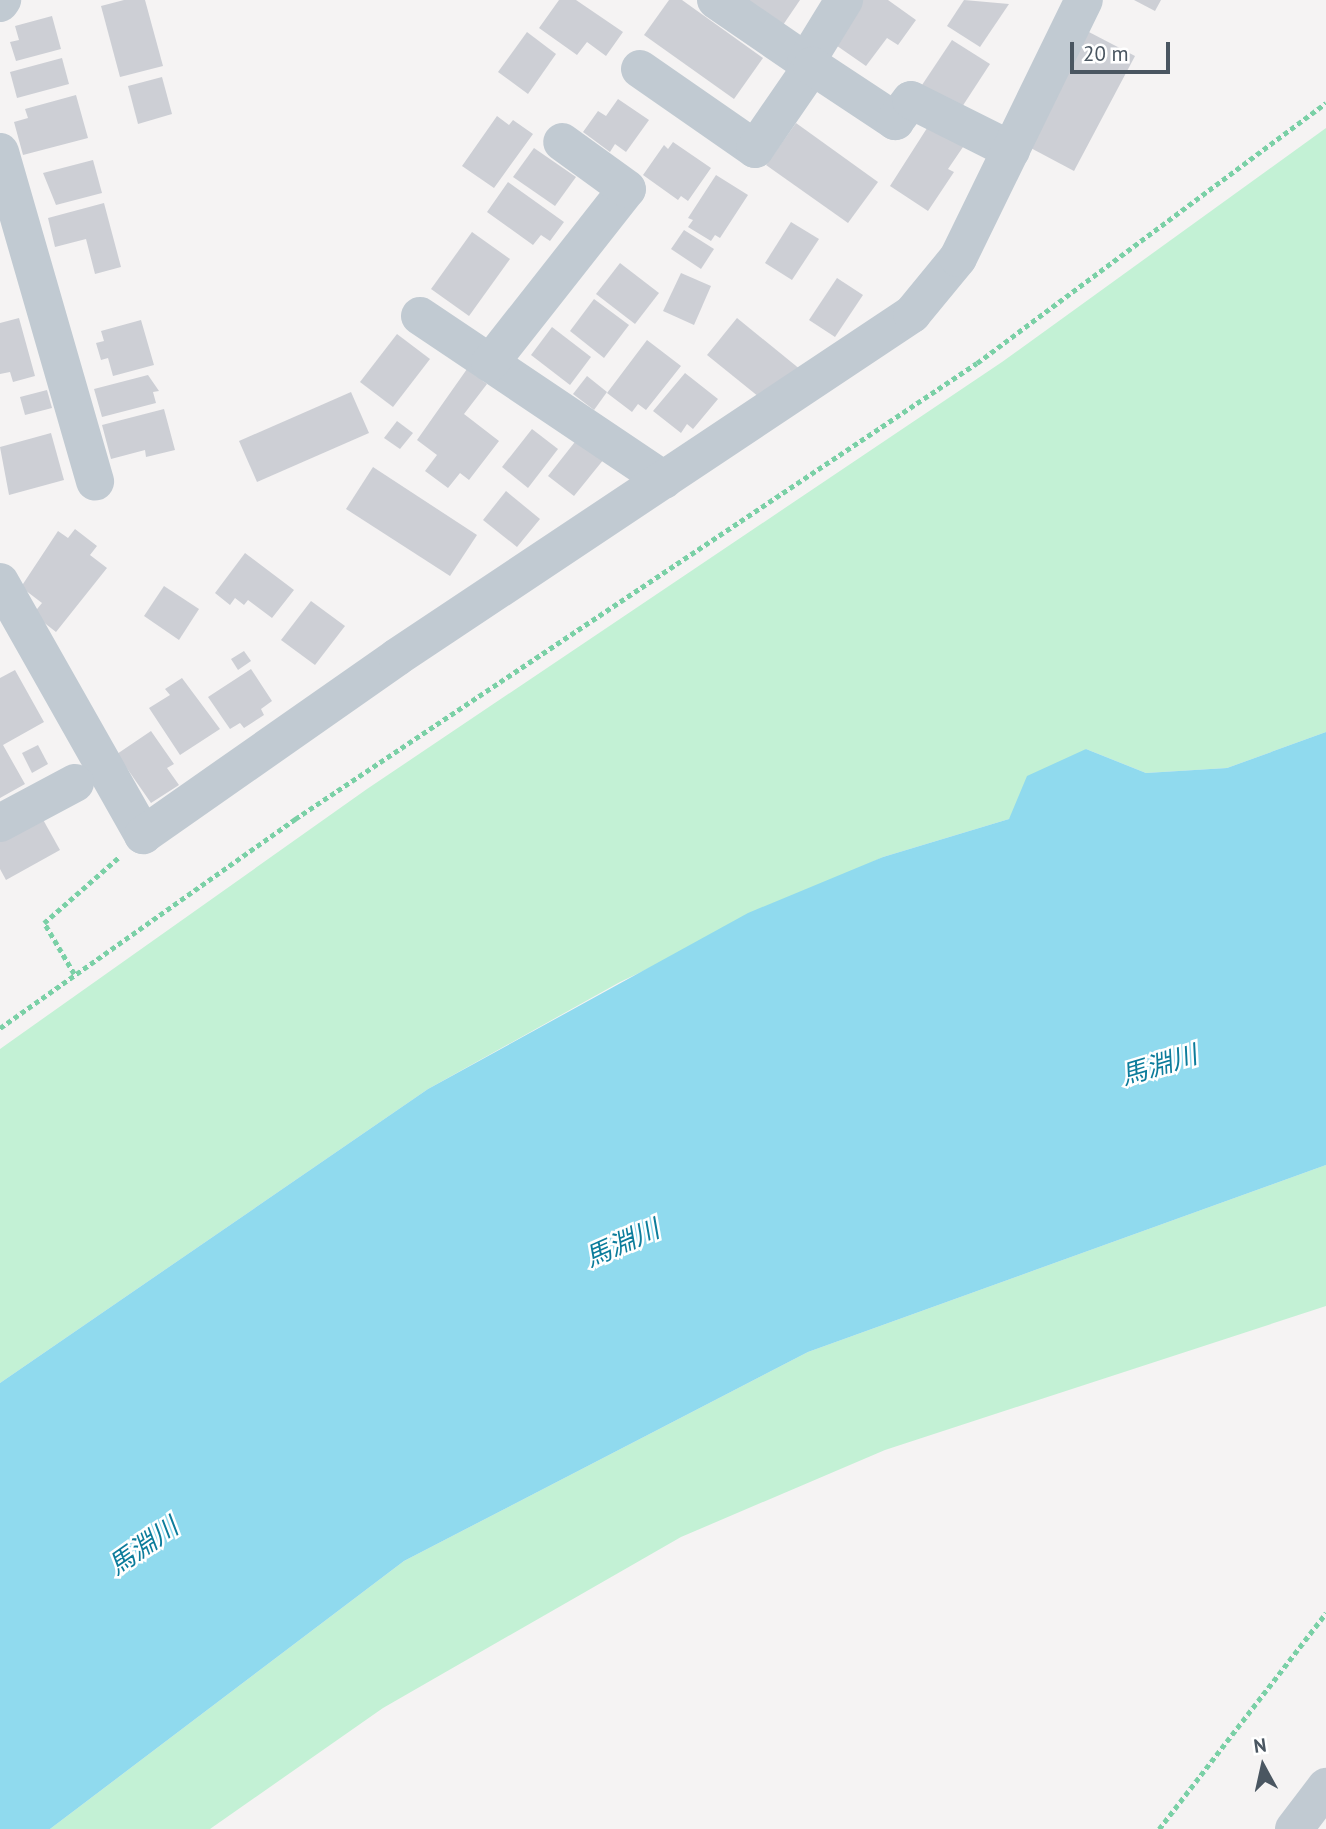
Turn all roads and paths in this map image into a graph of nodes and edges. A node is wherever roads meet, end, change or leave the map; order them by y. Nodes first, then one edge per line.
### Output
1 (716, 0) edge
2 (844, 0) edge
3 (1084, 0) edge
4 (809, 64) junction
5 (640, 69) dead end
6 (1326, 103) edge
7 (562, 142) dead end
8 (1011, 150) junction
9 (0, 152) edge
10 (420, 316) dead end
11 (490, 363) junction
12 (664, 480) junction
13 (94, 482) dead end
14 (0, 582) edge
15 (75, 783) dead end
16 (0, 823) edge
17 (143, 835) junction
18 (74, 974) junction
19 (0, 1028) edge
20 (1326, 1613) edge
21 (1326, 1787) edge
22 (1159, 1829) edge
23 (1294, 1829) edge

1 - 4 street
2 - 4 street
3 - 8 street
4 - 5 street
4 - 8 street
6 - 18 path
7 - 11 street
8 - 12 street
9 - 13 street
10 - 11 street
11 - 12 street
12 - 17 street
14 - 17 street
15 - 16 street
17 - 18 path
18 - 19 path
20 - 22 path
21 - 23 street

